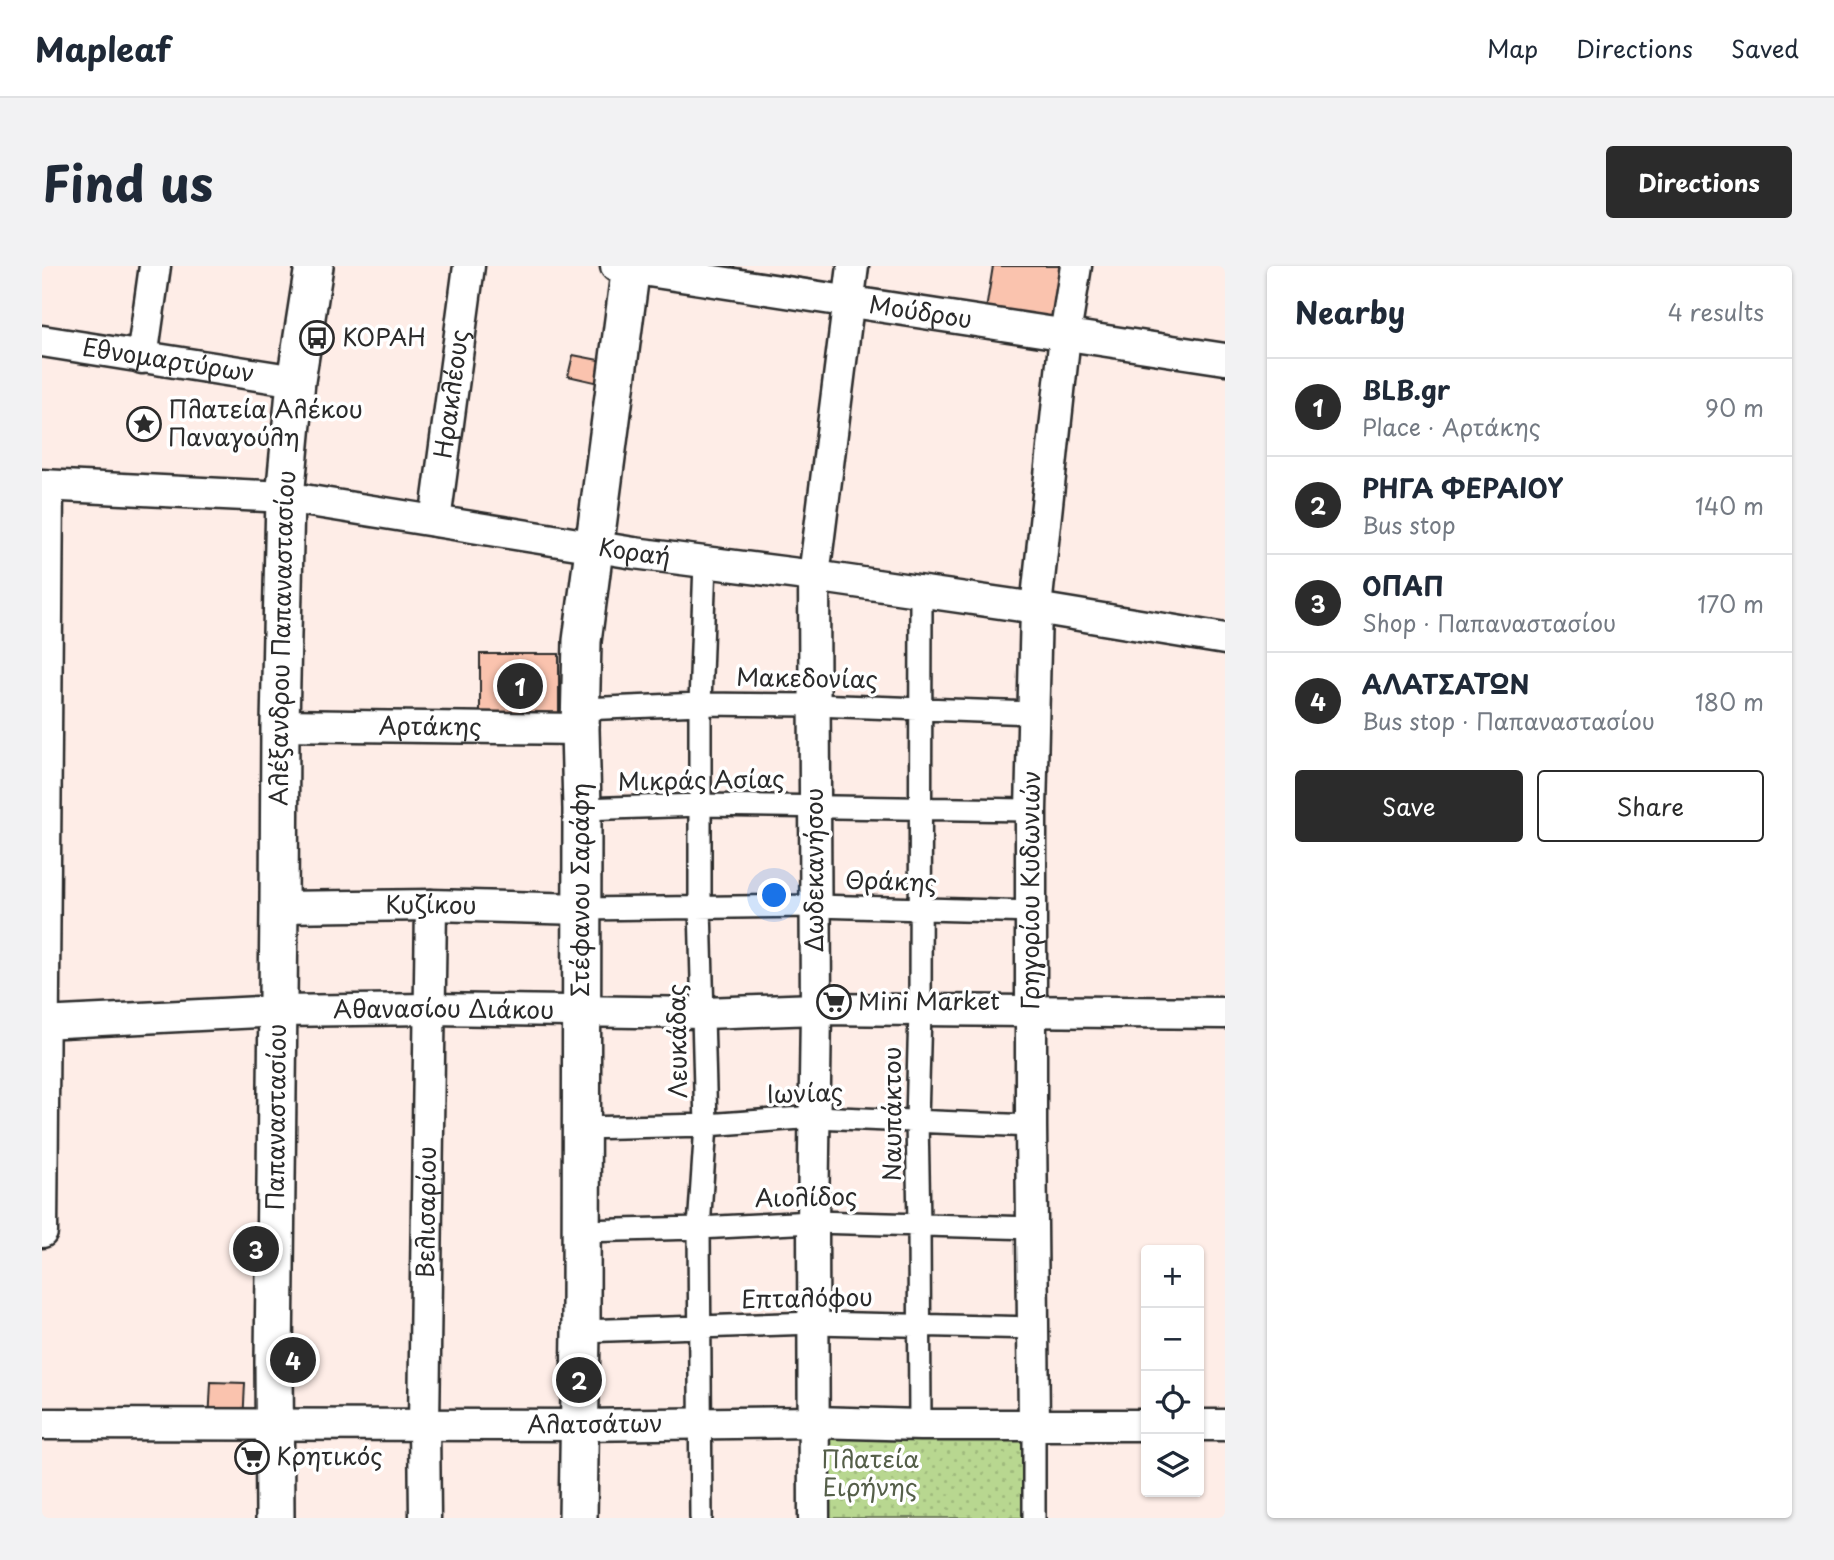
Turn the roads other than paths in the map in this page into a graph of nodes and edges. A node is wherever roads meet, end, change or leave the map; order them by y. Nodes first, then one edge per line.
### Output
1 (155, 266) edge
2 (314, 266) edge
3 (468, 266) edge
4 (853, 266) edge
5 (1076, 266) edge
6 (626, 267) edge
7 (848, 301) junction
8 (1065, 335) junction
9 (42, 341) edge
10 (142, 358) junction
11 (1225, 359) edge
12 (296, 381) junction
13 (45, 486) edge
14 (285, 497) junction
15 (435, 521) junction
16 (594, 547) junction
17 (705, 562) junction
18 (814, 576) junction
19 (921, 592) junction
20 (1035, 608) junction
21 (1225, 639) edge
22 (700, 704) junction
23 (814, 705) junction
24 (920, 708) junction
25 (1032, 713) junction
26 (581, 719) junction
27 (279, 725) junction
28 (701, 806) junction
29 (815, 806) junction
30 (920, 808) junction
31 (582, 810) junction
32 (1031, 810) junction
33 (431, 905) junction
34 (815, 906) junction
35 (279, 907) junction
36 (700, 907) junction
37 (582, 909) junction
38 (920, 909) junction
39 (1031, 912) junction
40 (430, 1009) junction
41 (817, 1009) junction
42 (920, 1010) junction
43 (278, 1011) junction
44 (582, 1011) junction
45 (1031, 1011) junction
46 (704, 1013) junction
47 (1225, 1013) edge
48 (43, 1023) edge
49 (815, 1117) junction
50 (917, 1120) junction
51 (706, 1125) junction
52 (1031, 1126) junction
53 (581, 1128) junction
54 (813, 1222) junction
55 (919, 1224) junction
56 (699, 1228) junction
57 (1033, 1228) junction
58 (580, 1231) junction
59 (42, 1233) edge
60 (814, 1322) junction
61 (920, 1326) junction
62 (699, 1327) junction
63 (1033, 1328) junction
64 (581, 1331) junction
65 (815, 1422) junction
66 (42, 1424) edge
67 (699, 1424) junction
68 (1034, 1424) junction
69 (274, 1425) junction
70 (579, 1425) junction
71 (920, 1425) junction
72 (1141, 1425) edge
73 (1204, 1425) edge
74 (1225, 1425) edge
75 (424, 1426) junction
76 (275, 1518) edge
77 (425, 1518) edge
78 (578, 1518) edge
79 (701, 1518) edge
80 (814, 1518) edge
81 (1034, 1518) edge

1 - 10 street
2 - 12 street, Αλέξανδρου Παπαναστασίου
3 - 15 street, Ηρακλέους
4 - 7 street, Δωδεκανήσου
5 - 8 street, Γρηγορίου Κυδωνιών
6 - 7 street, Μούδρου
6 - 16 street, Στέφανου Σαράφη
7 - 8 street, Μούδρου
7 - 18 street, Δωδεκανήσου
8 - 11 street, Μούδρου
8 - 20 street, Γρηγορίου Κυδωνιών
9 - 10 street, Εθνομαρτύρων
10 - 12 street, Εθνομαρτύρων
12 - 14 street, Αλέξανδρου Παπαναστασίου
13 - 14 street, Κοραή
13 - 48 street
14 - 15 street, Κοραή
14 - 27 street, Αλέξανδρου Παπαναστασίου
15 - 16 street, Κοραή
16 - 17 street, Κοραή
16 - 26 street, Στέφανου Σαράφη
17 - 18 street, Κοραή
17 - 22 street, Λευκάδας
18 - 19 street, Κοραή
18 - 23 street, Δωδεκανήσου
19 - 20 street, Κοραή
19 - 24 street, Ναυπάκτου
20 - 21 street, Κοραή
20 - 25 street, Γρηγορίου Κυδωνιών
22 - 23 street, Μακεδονίας
22 - 26 street, Μακεδονίας
22 - 28 street, Λευκάδας
23 - 24 street, Μακεδονίας
23 - 29 street, Δωδεκανήσου
24 - 25 street, Μακεδονίας
24 - 30 street, Ναυπάκτου
25 - 32 street, Γρηγορίου Κυδωνιών
26 - 27 street, Αρτάκης
26 - 31 street, Στέφανου Σαράφη
27 - 35 street, Αλέξανδρου Παπαναστασίου
28 - 29 street, Μικράς Ασίας
28 - 31 street, Μικράς Ασίας
28 - 36 street, Λευκάδας
29 - 30 street, Μικράς Ασίας
29 - 34 street, Δωδεκανήσου
30 - 32 street, Μικράς Ασίας
30 - 38 street, Ναυπάκτου
31 - 37 street, Στέφανου Σαράφη
32 - 39 street, Γρηγορίου Κυδωνιών
33 - 35 street, Κυζίκου
33 - 37 street, Κυζίκου
33 - 40 street, Βελισαρίου
34 - 36 street, Θράκης
34 - 38 street, Θράκης
34 - 41 street, Δωδεκανήσου
35 - 43 street, Αλέξανδρου Παπαναστασίου
36 - 37 street, Θράκης
36 - 46 street, Λευκάδας
37 - 44 street, Στέφανου Σαράφη
38 - 39 street, Θράκης
38 - 42 street, Ναυπάκτου
39 - 45 street, Γρηγορίου Κυδωνιών
40 - 43 street, Αθανασίου Διάκου
40 - 44 street, Αθανασίου Διάκου
40 - 75 street, Βελισαρίου
41 - 42 street, Αθανασίου Διάκου
41 - 46 street, Αθανασίου Διάκου
41 - 49 street, Δωδεκανήσου
42 - 45 street, Αθανασίου Διάκου
42 - 50 street, Ναυπάκτου
43 - 48 street, Αθανασίου Διάκου
43 - 69 street, Παπαναστασίου
44 - 46 street, Αθανασίου Διάκου
44 - 53 street, Στέφανου Σαράφη
45 - 47 street, Αθανασίου Διάκου
45 - 52 street, Γρηγορίου Κυδωνιών
46 - 51 street, Λευκάδας
48 - 59 street
49 - 50 street, Ιωνίας
49 - 51 street, Ιωνίας
49 - 54 street, Δωδεκανήσου
50 - 52 street, Ιωνίας
50 - 55 street, Ναυπάκτου
51 - 53 street, Ιωνίας
51 - 56 street, Λευκάδας
52 - 57 street, Γρηγορίου Κυδωνιών
53 - 58 street, Στέφανου Σαράφη
54 - 55 street, Αιολίδος
54 - 56 street, Αιολίδος
54 - 60 street, Δωδεκανήσου
55 - 57 street, Αιολίδος
55 - 61 street, Ναυπάκτου
56 - 58 street, Αιολίδος
56 - 62 street, Λευκάδας
57 - 63 street, Γρηγορίου Κυδωνιών
58 - 64 street, Στέφανου Σαράφη
60 - 61 street, Επταλόφου
60 - 62 street, Επταλόφου
60 - 65 street, Δωδεκανήσου
61 - 63 street, Επταλόφου
61 - 71 street, Ναυπάκτου
62 - 64 street, Επταλόφου
62 - 67 street, Λευκάδας
63 - 68 street, Γρηγορίου Κυδωνιών
64 - 70 street, Στέφανου Σαράφη
65 - 67 street, Αλατσάτων
65 - 71 street, Αλατσάτων
65 - 80 street, Δωδεκανήσου
66 - 69 street, Αλατσάτων
67 - 70 street, Αλατσάτων
67 - 79 street, Λευκάδας
68 - 71 street, Αλατσάτων
68 - 72 street, Αλατσάτων
68 - 81 street, Γρηγορίου Κυδωνιών
69 - 75 street, Αλατσάτων
69 - 76 street, Παπαναστασίου
70 - 75 street, Αλατσάτων
70 - 78 street, Στέφανου Σαράφη
73 - 74 street
75 - 77 street, Βελισαρίου

